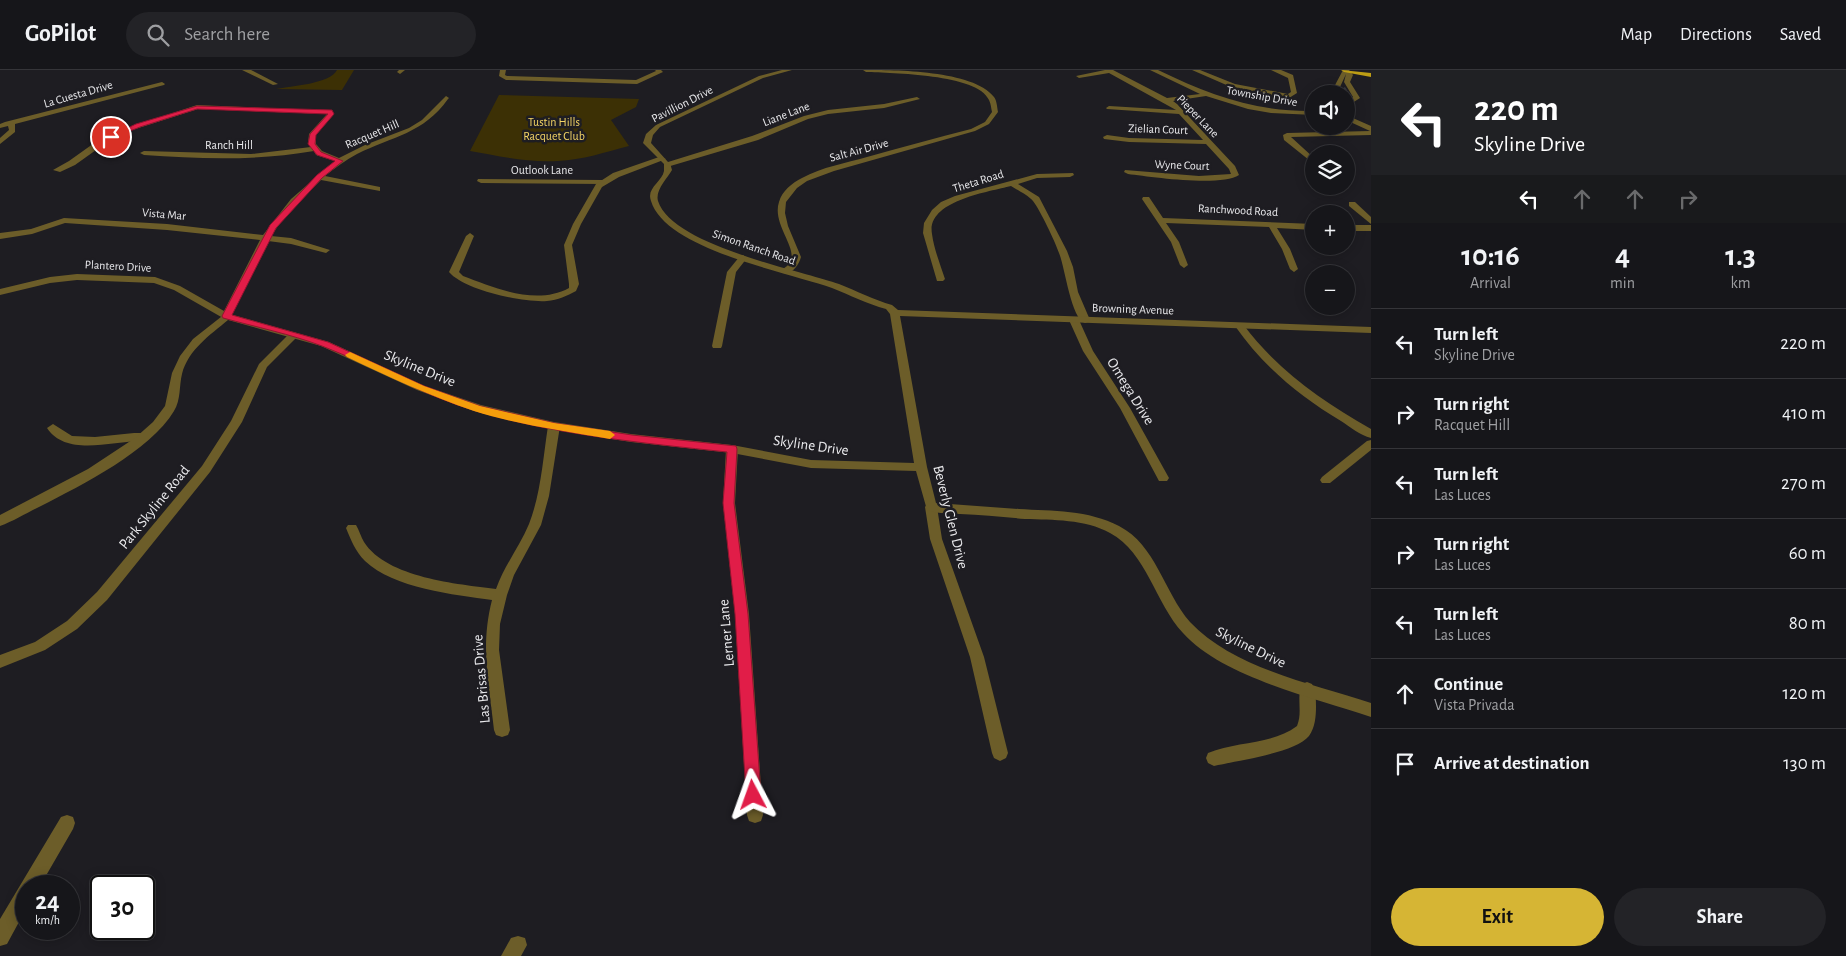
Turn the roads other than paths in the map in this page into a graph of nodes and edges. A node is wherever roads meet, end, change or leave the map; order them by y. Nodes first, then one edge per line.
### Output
1 (245, 70) edge
2 (503, 70) edge
3 (658, 70) edge
4 (789, 70) edge
5 (866, 70) edge
6 (1109, 70) edge
7 (1153, 70) edge
8 (1198, 70) edge
9 (1274, 70) edge
10 (1345, 70) edge
11 (1364, 70) edge
12 (1371, 73) edge
13 (1080, 76) dead end
14 (162, 84) dead end
15 (275, 84) dead end
16 (1343, 85) edge
17 (1349, 85) edge
18 (1204, 95) junction
19 (446, 98) dead end
20 (916, 99) dead end
21 (1168, 100) junction
22 (1109, 108) dead end
23 (1181, 112) junction
24 (1305, 113) edge
25 (1355, 121) edge
26 (12, 124) junction
27 (0, 125) edge
28 (1371, 131) edge
29 (1107, 137) dead end
30 (0, 142) edge
31 (1208, 142) junction
32 (314, 149) junction
33 (144, 152) dead end
34 (1305, 154) edge
35 (340, 161) junction
36 (665, 162) junction
37 (57, 170) dead end
38 (1128, 172) dead end
39 (1070, 175) dead end
40 (1235, 175) joint
41 (320, 177) junction
42 (481, 181) dead end
43 (603, 182) junction
44 (1012, 183) junction
45 (377, 188) dead end
46 (1146, 199) dead end
47 (1352, 204) dead end
48 (1161, 220) junction
49 (1371, 222) edge
50 (1272, 224) junction
51 (1305, 226) edge
52 (1355, 228) edge
53 (1371, 228) edge
54 (0, 236) edge
55 (470, 236) dead end
56 (265, 239) junction
57 (326, 250) dead end
58 (744, 258) junction
59 (1184, 264) dead end
60 (1294, 269) dead end
61 (786, 271) junction
62 (940, 279) dead end
63 (0, 292) edge
64 (895, 313) junction
65 (226, 316) junction
66 (1079, 320) junction
67 (1240, 326) junction
68 (1371, 330) edge
69 (294, 335) junction
70 (717, 346) dead end
71 (554, 426) junction
72 (53, 428) dead end
73 (1371, 434) edge
74 (144, 437) junction
75 (1371, 444) edge
76 (732, 449) junction
77 (921, 467) junction
78 (1163, 478) dead end
79 (1326, 480) dead end
80 (931, 507) junction
81 (0, 521) edge
82 (352, 528) dead end
83 (500, 595) junction
84 (0, 662) edge
85 (1307, 689) junction
86 (1371, 710) edge
87 (502, 730) dead end
88 (1000, 753) dead end
89 (1214, 758) dead end
90 (755, 815) dead end
91 (67, 823) dead end
92 (36, 875) edge
93 (15, 911) edge
94 (0, 937) edge

1 - 15 street
2 - 3 street
4 - 36 street, Pavillion Drive
5 - 61 street, Salt Air Drive
6 - 13 street
6 - 21 street, Pieper Lane
7 - 18 street, Township Drive
8 - 9 street
10 - 12 main road
10 - 16 street
10 - 17 street
11 - 12 main road
14 - 26 street, La Cuesta Drive
18 - 21 street
18 - 24 street, Township Drive
19 - 35 street, Racquet Hill
20 - 36 street, Liane Lane
21 - 23 street, Pieper Lane
22 - 23 street
23 - 31 street, Pieper Lane
25 - 28 street
26 - 27 street
26 - 30 street
28 - 34 street
29 - 31 street, Zielian Court
31 - 40 street, Pieper Lane
32 - 33 street, Ranch Hill
32 - 35 street
32 - 37 street
35 - 41 street, Racquet Hill
36 - 43 street, Liane Lane
36 - 58 street, Simon Ranch Road
38 - 40 street, Wyne Court
39 - 44 street, Theta Road
41 - 45 street
41 - 56 street, Racquet Hill
42 - 43 street, Outlook Lane
43 - 55 street
44 - 62 street, Theta Road
44 - 66 street, Omega Drive
46 - 48 street
47 - 49 street
48 - 50 street, Ranchwood Road
48 - 59 street
50 - 51 street, Ranchwood Road
50 - 60 street
52 - 53 street
54 - 56 street, Vista Mar
56 - 57 street, Vista Mar
56 - 65 street, Racquet Hill
58 - 61 street, Simon Ranch Road
58 - 70 street
61 - 64 street, Simon Ranch Road
63 - 65 street, Plantero Drive
64 - 66 street, Browning Avenue
64 - 77 street, Beverly Glen Drive
65 - 69 street, Skyline Drive
65 - 74 street
66 - 67 street, Browning Avenue
66 - 78 street, Omega Drive
67 - 68 street, Browning Avenue
67 - 73 street
69 - 71 street, Skyline Drive
69 - 84 street, Park Skyline Road
71 - 76 street, Skyline Drive
71 - 83 street, Las Brisas Drive
72 - 74 street
74 - 81 street
75 - 79 street
76 - 77 street, Skyline Drive
76 - 90 street, Lerner Lane
77 - 80 street, Beverly Glen Drive
80 - 85 street, Skyline Drive
80 - 88 street, Beverly Glen Drive
82 - 83 street
83 - 87 street, Las Brisas Drive
85 - 86 street, Skyline Drive
85 - 89 street
91 - 92 street
93 - 94 street

